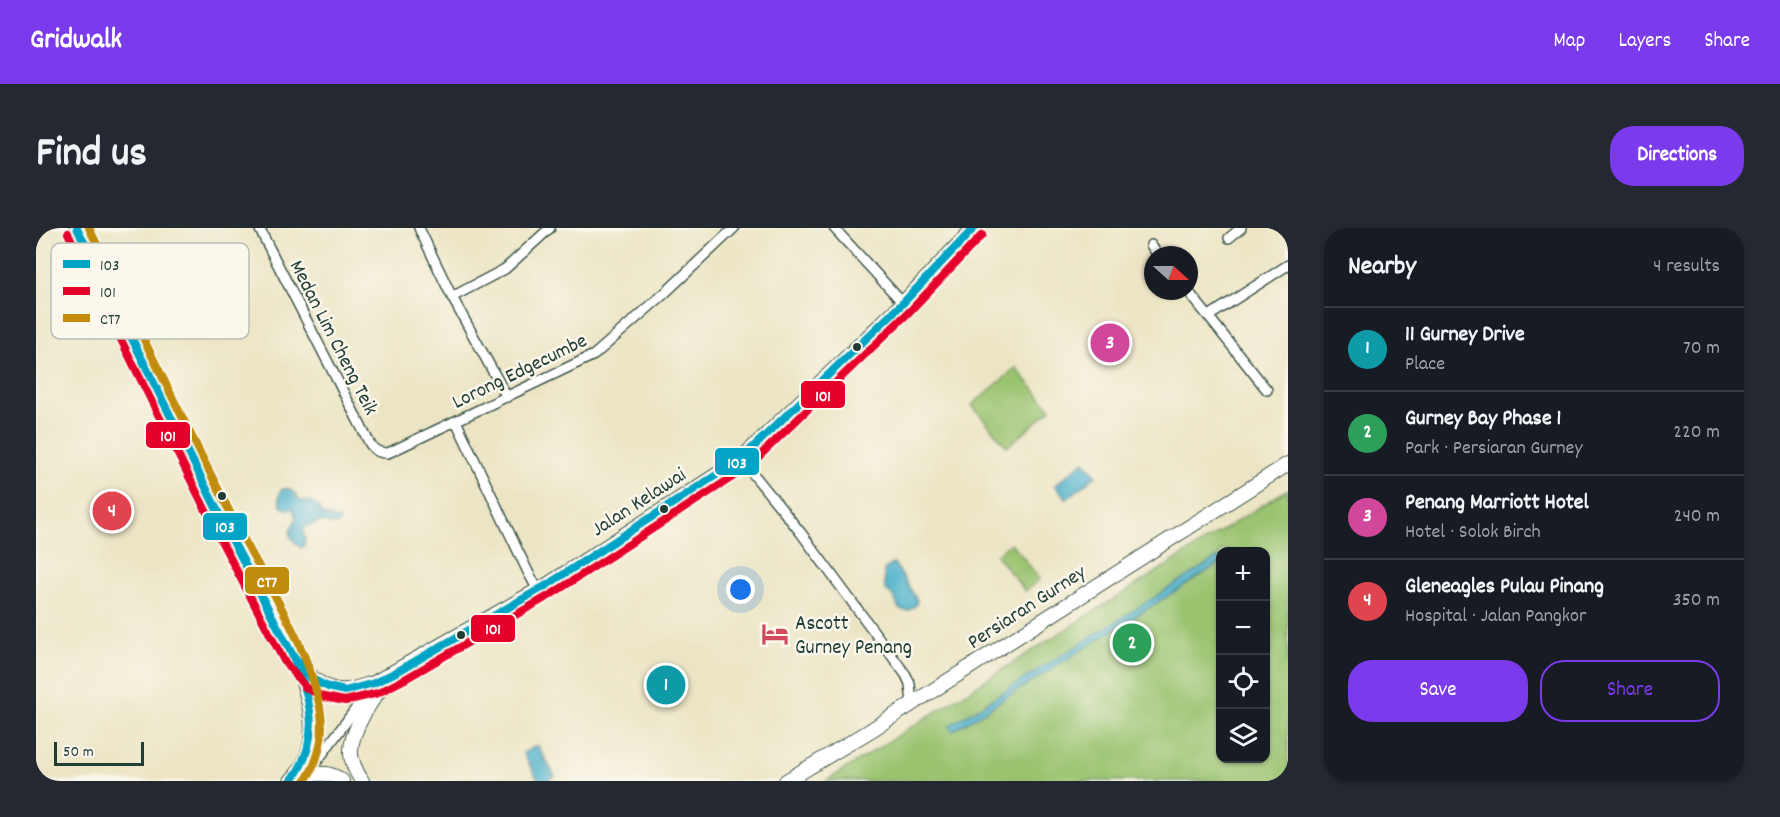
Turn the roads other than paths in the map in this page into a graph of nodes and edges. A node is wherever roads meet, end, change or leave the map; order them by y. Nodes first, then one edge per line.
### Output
1 (77, 228) edge
2 (259, 228) edge
3 (419, 228) edge
4 (550, 228) edge
5 (734, 228) edge
6 (834, 228) edge
7 (974, 228) edge
8 (1241, 228) edge
9 (1229, 238) dead end
10 (84, 243) edge
11 (1288, 265) edge
12 (452, 297) junction
13 (1196, 300) edge
14 (903, 303) junction
15 (1209, 316) junction
16 (132, 339) edge
17 (1267, 390) dead end
18 (507, 397) junction
19 (456, 421) junction
20 (388, 453) joint
21 (741, 459) junction
22 (1288, 464) edge
23 (538, 590) junction
24 (293, 657) junction
25 (400, 670) junction
26 (374, 683) junction
27 (912, 704) junction
28 (302, 779) edge
29 (291, 781) edge
30 (342, 781) edge
31 (362, 781) edge
32 (786, 781) edge

1 - 10 main road
2 - 20 street, Medan Lim Cheng Teik
3 - 12 street
4 - 12 street
5 - 18 street, Lorong Edgecumbe
6 - 14 street
7 - 14 main road, Jalan Kelawai
8 - 9 street
11 - 15 street
12 - 18 street
13 - 15 street
14 - 21 main road, Jalan Kelawai
15 - 17 street
16 - 24 main road
18 - 19 street, Lorong Edgecumbe
19 - 20 street, Lorong Edgecumbe
19 - 23 street
21 - 23 main road, Jalan Kelawai
21 - 27 street
22 - 27 main road, Persiaran Gurney
23 - 25 main road, Jalan Kelawai
24 - 26 main road, Jalan Kelawai
24 - 29 main road
25 - 26 main road, Jalan Kelawai
25 - 31 main road, Jalan Kelawai
26 - 28 street
27 - 32 main road, Persiaran Gurney
28 - 30 main road

